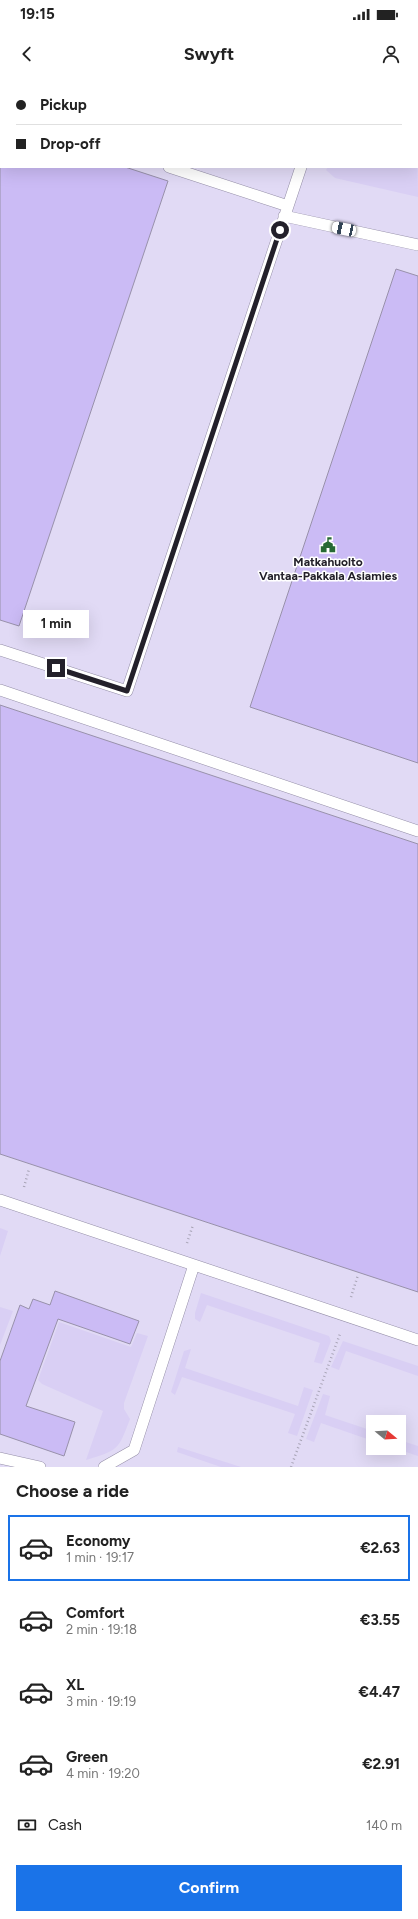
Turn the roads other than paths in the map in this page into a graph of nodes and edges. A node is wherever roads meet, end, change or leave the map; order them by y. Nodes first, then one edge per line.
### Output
1 (172, 168) edge
2 (301, 168) edge
3 (286, 211) junction
4 (418, 245) edge
5 (0, 650) edge
6 (0, 690) edge
7 (418, 831) edge
8 (0, 1200) edge
9 (194, 1266) junction
10 (418, 1340) edge
11 (0, 1458) edge
12 (40, 1467) edge
13 (104, 1467) edge

1 - 3 lane
2 - 3 lane
3 - 4 lane
3 - 5 lane
6 - 7 lane
8 - 9 lane
9 - 10 lane
9 - 13 lane
11 - 12 lane

